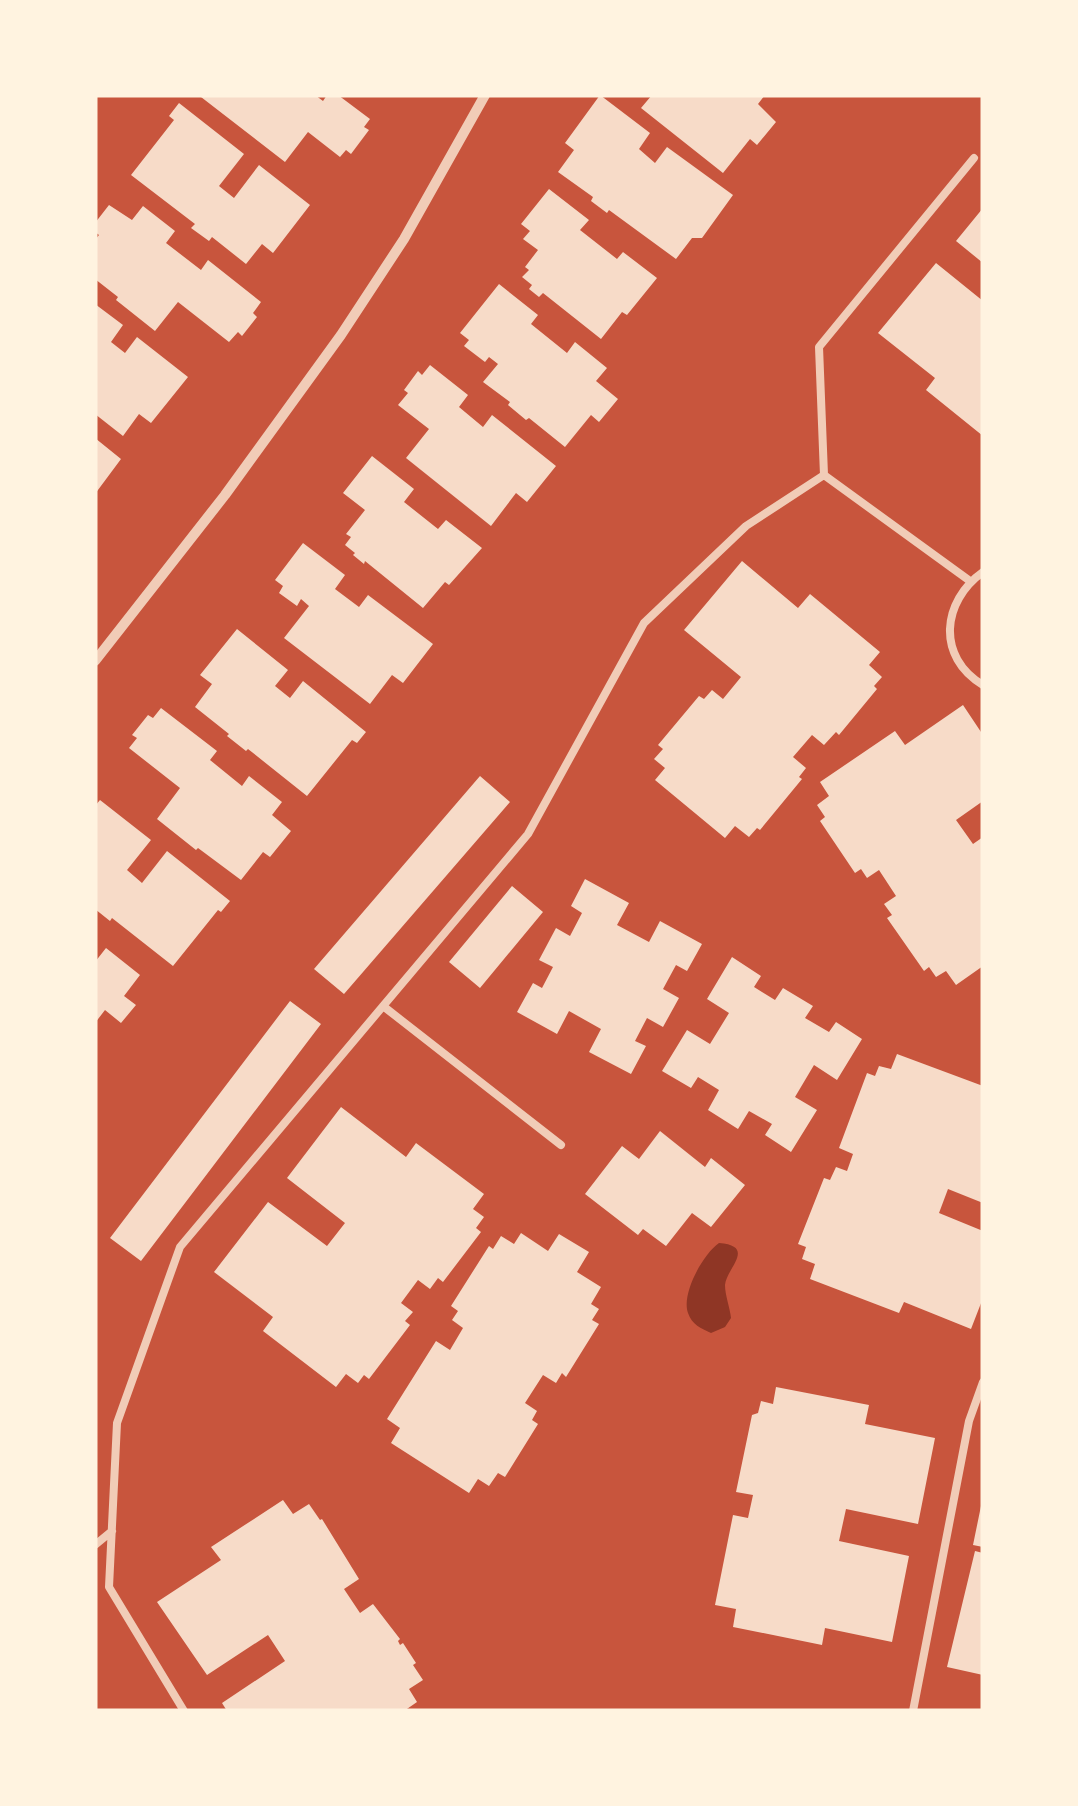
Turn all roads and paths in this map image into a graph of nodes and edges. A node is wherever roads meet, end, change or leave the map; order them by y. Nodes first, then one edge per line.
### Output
1 (485, 95) edge
2 (974, 158) dead end
3 (824, 475) junction
4 (983, 572) edge
5 (970, 582) junction
6 (95, 661) edge
7 (983, 685) edge
8 (383, 1006) junction
9 (560, 1145) dead end
10 (983, 1382) edge
11 (112, 1531) junction
12 (95, 1544) edge
13 (184, 1711) edge
14 (913, 1711) edge

1 - 6 street
2 - 3 lane
3 - 5 lane
3 - 8 lane
4 - 5 lane
5 - 7 lane
8 - 9 lane
8 - 11 lane
10 - 14 lane
11 - 12 lane
11 - 13 lane

